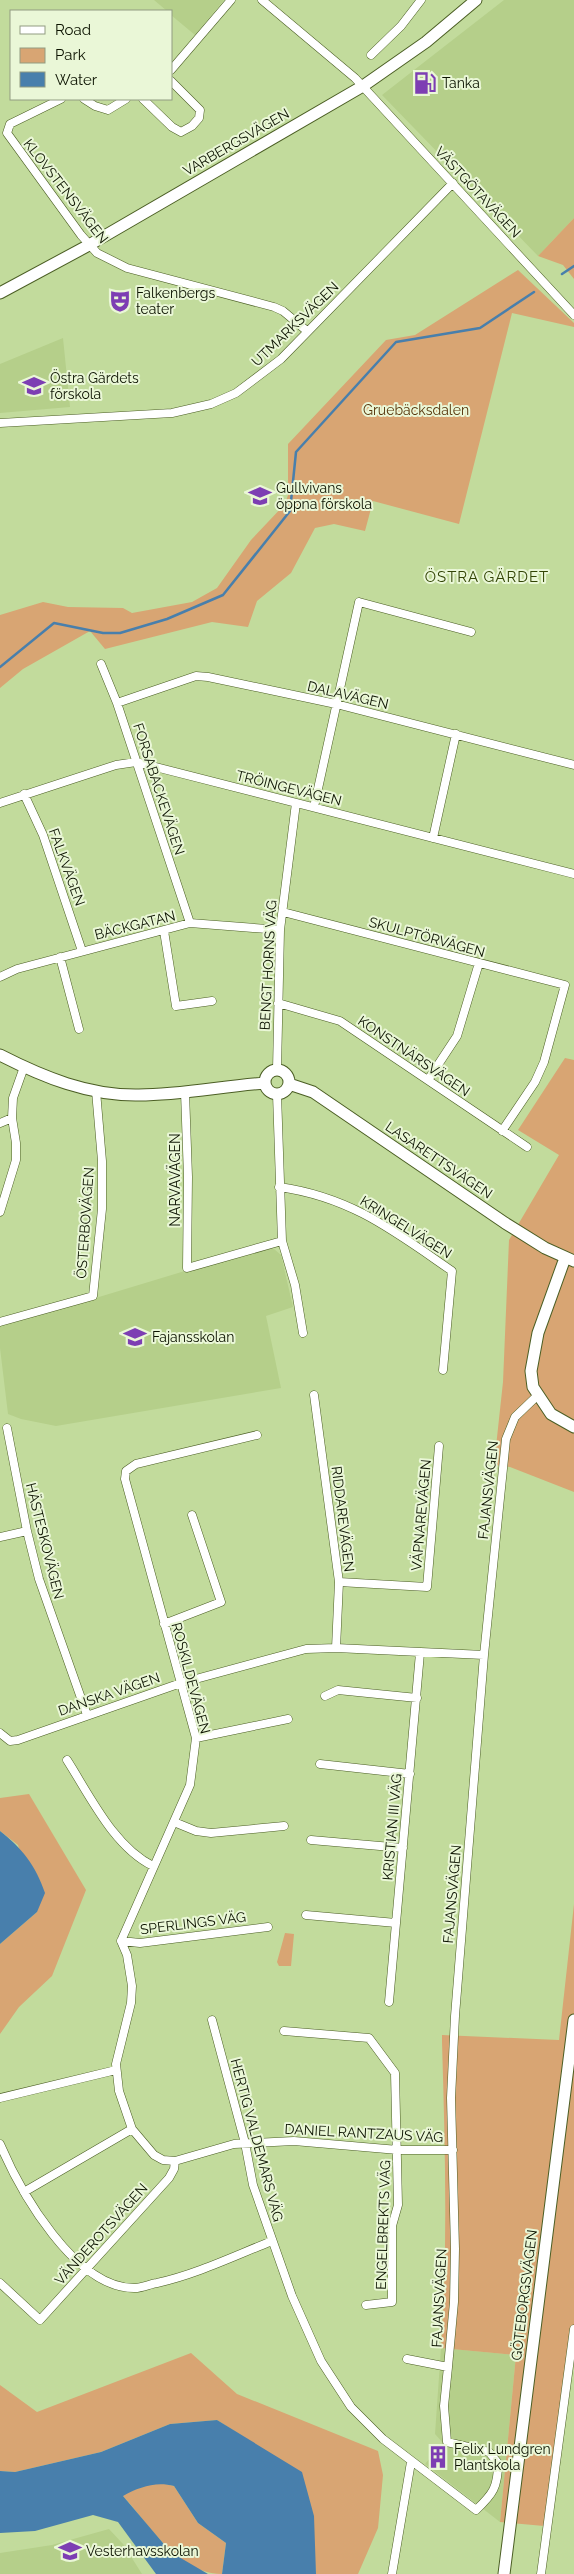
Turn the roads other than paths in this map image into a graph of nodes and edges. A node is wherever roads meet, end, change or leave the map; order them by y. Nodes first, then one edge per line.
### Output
1 (231, 0) edge
2 (262, 0) edge
3 (421, 0) edge
4 (472, 1) edge
5 (371, 55) dead end
6 (172, 69) edge
7 (172, 83) edge
8 (363, 86) junction
9 (59, 100) edge
10 (85, 100) edge
11 (124, 100) edge
12 (144, 100) edge
13 (453, 183) junction
14 (89, 245) junction
15 (0, 293) edge
16 (574, 315) edge
17 (307, 331) junction
18 (0, 423) edge
19 (471, 632) dead end
20 (101, 664) dead end
21 (117, 703) junction
22 (336, 704) junction
23 (456, 734) junction
24 (136, 762) junction
25 (574, 765) edge
26 (24, 794) junction
27 (296, 802) junction
28 (0, 803) edge
29 (314, 806) junction
30 (433, 838) junction
31 (574, 874) edge
32 (283, 912) junction
33 (190, 923) junction
34 (280, 930) junction
35 (164, 931) junction
36 (82, 951) junction
37 (60, 958) junction
38 (479, 963) junction
39 (0, 977) edge
40 (212, 1001) dead end
41 (278, 1003) junction
42 (79, 1029) dead end
43 (0, 1055) edge
44 (24, 1067) junction
45 (277, 1070) junction
46 (428, 1080) junction
47 (265, 1083) junction
48 (288, 1084) junction
49 (96, 1091) junction
50 (185, 1092) junction
51 (277, 1094) junction
52 (12, 1118) junction
53 (0, 1123) edge
54 (502, 1131) junction
55 (527, 1147) dead end
56 (279, 1187) junction
57 (0, 1212) edge
58 (282, 1241) junction
59 (570, 1260) edge
60 (0, 1322) edge
61 (303, 1332) dead end
62 (443, 1370) dead end
63 (314, 1395) dead end
64 (538, 1395) junction
65 (574, 1427) edge
66 (7, 1428) dead end
67 (258, 1435) dead end
68 (439, 1446) dead end
69 (192, 1515) dead end
70 (27, 1531) junction
71 (0, 1537) edge
72 (338, 1582) junction
73 (164, 1624) junction
74 (336, 1648) junction
75 (420, 1653) junction
76 (484, 1655) junction
77 (181, 1683) junction
78 (325, 1696) dead end
79 (416, 1698) junction
80 (87, 1715) junction
81 (288, 1719) dead end
82 (0, 1733) edge
83 (196, 1738) junction
84 (67, 1760) dead end
85 (320, 1764) dead end
86 (410, 1774) junction
87 (174, 1822) junction
88 (284, 1826) dead end
89 (311, 1840) dead end
90 (403, 1848) junction
91 (152, 1866) junction
92 (306, 1915) dead end
93 (396, 1923) junction
94 (268, 1927) dead end
95 (121, 1941) junction
96 (389, 2002) dead end
97 (212, 2020) dead end
98 (574, 2020) edge
99 (284, 2031) dead end
100 (116, 2070) junction
101 (0, 2098) edge
102 (132, 2129) junction
103 (245, 2143) junction
104 (0, 2144) edge
105 (398, 2150) junction
106 (453, 2150) junction
107 (175, 2161) junction
108 (24, 2192) junction
109 (272, 2241) junction
110 (87, 2268) junction
111 (0, 2282) edge
112 (366, 2305) dead end
113 (574, 2329) edge
114 (407, 2358) dead end
115 (448, 2366) junction
116 (411, 2462) junction
117 (392, 2574) edge
118 (504, 2574) edge
119 (541, 2574) edge

1 - 6 street
2 - 8 street, VÄSTGÖTAVÄGEN
3 - 5 street
4 - 8 main road, VARBERGSVÄGEN
7 - 12 street
8 - 13 street, VÄSTGÖTAVÄGEN
8 - 14 main road, VARBERGSVÄGEN
9 - 14 street, KLOVSTENSVÄGEN
10 - 11 street
13 - 16 street, VÄSTGÖTAVÄGEN
13 - 17 street, UTMARKSVÄGEN
14 - 15 main road, VARBERGSVÄGEN
14 - 17 street, KLOVSTENSVÄGEN
17 - 18 street, UTMARKSVÄGEN
19 - 22 street
20 - 21 street, FORSABACKEVÄGEN
21 - 22 street, DALAVÄGEN
21 - 24 street, FORSABACKEVÄGEN
22 - 23 street, DALAVÄGEN
22 - 29 street
23 - 25 street, DALAVÄGEN
23 - 30 street
24 - 26 street, TRÖINGEVÄGEN
24 - 27 street, TRÖINGEVÄGEN
24 - 33 street, FORSABACKEVÄGEN
26 - 28 street, TRÖINGEVÄGEN
26 - 36 street, FALKVÄGEN
27 - 29 street, TRÖINGEVÄGEN
27 - 32 street, BENGT HORNS VÄG
29 - 30 street, TRÖINGEVÄGEN
30 - 31 street, TRÖINGEVÄGEN
32 - 34 street, BENGT HORNS VÄG
32 - 38 street, SKULPTÖRVÄGEN
33 - 34 street, BÄCKGATAN
33 - 35 street, BÄCKGATAN
34 - 41 street, BENGT HORNS VÄG
35 - 36 street, BÄCKGATAN
35 - 40 street
36 - 37 street, BÄCKGATAN
37 - 39 street, BÄCKGATAN
37 - 42 street
38 - 46 street
38 - 54 street, SKULPTÖRVÄGEN
41 - 45 street, BENGT HORNS VÄG
41 - 46 street, KONSTNÄRSVÄGEN
43 - 44 main road
44 - 49 main road
44 - 52 street
45 - 47 main road
45 - 48 main road
46 - 54 street, KONSTNÄRSVÄGEN
47 - 50 main road
47 - 51 main road
48 - 51 main road
48 - 59 main road, LASARETTSVÄGEN
49 - 50 main road
49 - 60 street, ÖSTERBOVÄGEN
50 - 58 street, NARVAVÄGEN
51 - 56 street
52 - 53 street
52 - 57 street
54 - 55 street, KONSTNÄRSVÄGEN
56 - 58 street
56 - 62 street, KRINGELVÄGEN
58 - 61 street
59 - 64 main road
63 - 72 street, RIDDAREVÄGEN
64 - 65 main road
64 - 76 street, FAJANSVÄGEN
66 - 70 street, HÄSTESKOVÄGEN
67 - 73 street, ROSKILDEVÄGEN
68 - 72 street, VÄPNAREVÄGEN
69 - 73 street
70 - 71 street
70 - 80 street, HÄSTESKOVÄGEN
72 - 74 street, RIDDAREVÄGEN
73 - 77 street, ROSKILDEVÄGEN
74 - 75 street, DANSKA VÄGEN
74 - 77 street, DANSKA VÄGEN
75 - 76 street, DANSKA VÄGEN
75 - 79 street, KRISTIAN III VÄG
76 - 106 street, FAJANSVÄGEN
77 - 80 street, DANSKA VÄGEN
77 - 83 street, ROSKILDEVÄGEN
78 - 79 street
79 - 86 street, KRISTIAN III VÄG
80 - 82 street, DANSKA VÄGEN
81 - 83 street
83 - 87 street, ROSKILDEVÄGEN
84 - 91 street
85 - 86 street
86 - 90 street, KRISTIAN III VÄG
87 - 88 street
87 - 91 street, ROSKILDEVÄGEN
89 - 90 street
90 - 93 street, KRISTIAN III VÄG
91 - 95 street, ROSKILDEVÄGEN
92 - 93 street
93 - 96 street, KRISTIAN III VÄG
94 - 95 street, SPERLINGS VÄG
95 - 100 street
97 - 103 street, HERTIG VALDEMARS VÄG
98 - 118 main road, GÖTEBORGSVÄGEN
99 - 105 street, ENGELBREKTS VÄG
100 - 101 street
100 - 102 street
102 - 107 street
102 - 108 street
103 - 105 street, DANIEL RANTZAUS VÄG
103 - 107 street, DANIEL RANTZAUS VÄG
103 - 109 street, HERTIG VALDEMARS VÄG
104 - 108 street
105 - 106 street, DANIEL RANTZAUS VÄG
105 - 112 street, ENGELBREKTS VÄG
106 - 115 street, FAJANSVÄGEN
107 - 110 street, VÄNDEROTSVÄGEN
108 - 110 street
109 - 110 street
109 - 116 street, HERTIG VALDEMARS VÄG
110 - 111 street, VÄNDEROTSVÄGEN
113 - 119 street
114 - 115 street, FAJANSVÄGEN
115 - 116 street, HERTIG VALDEMARS VÄG
116 - 117 street

